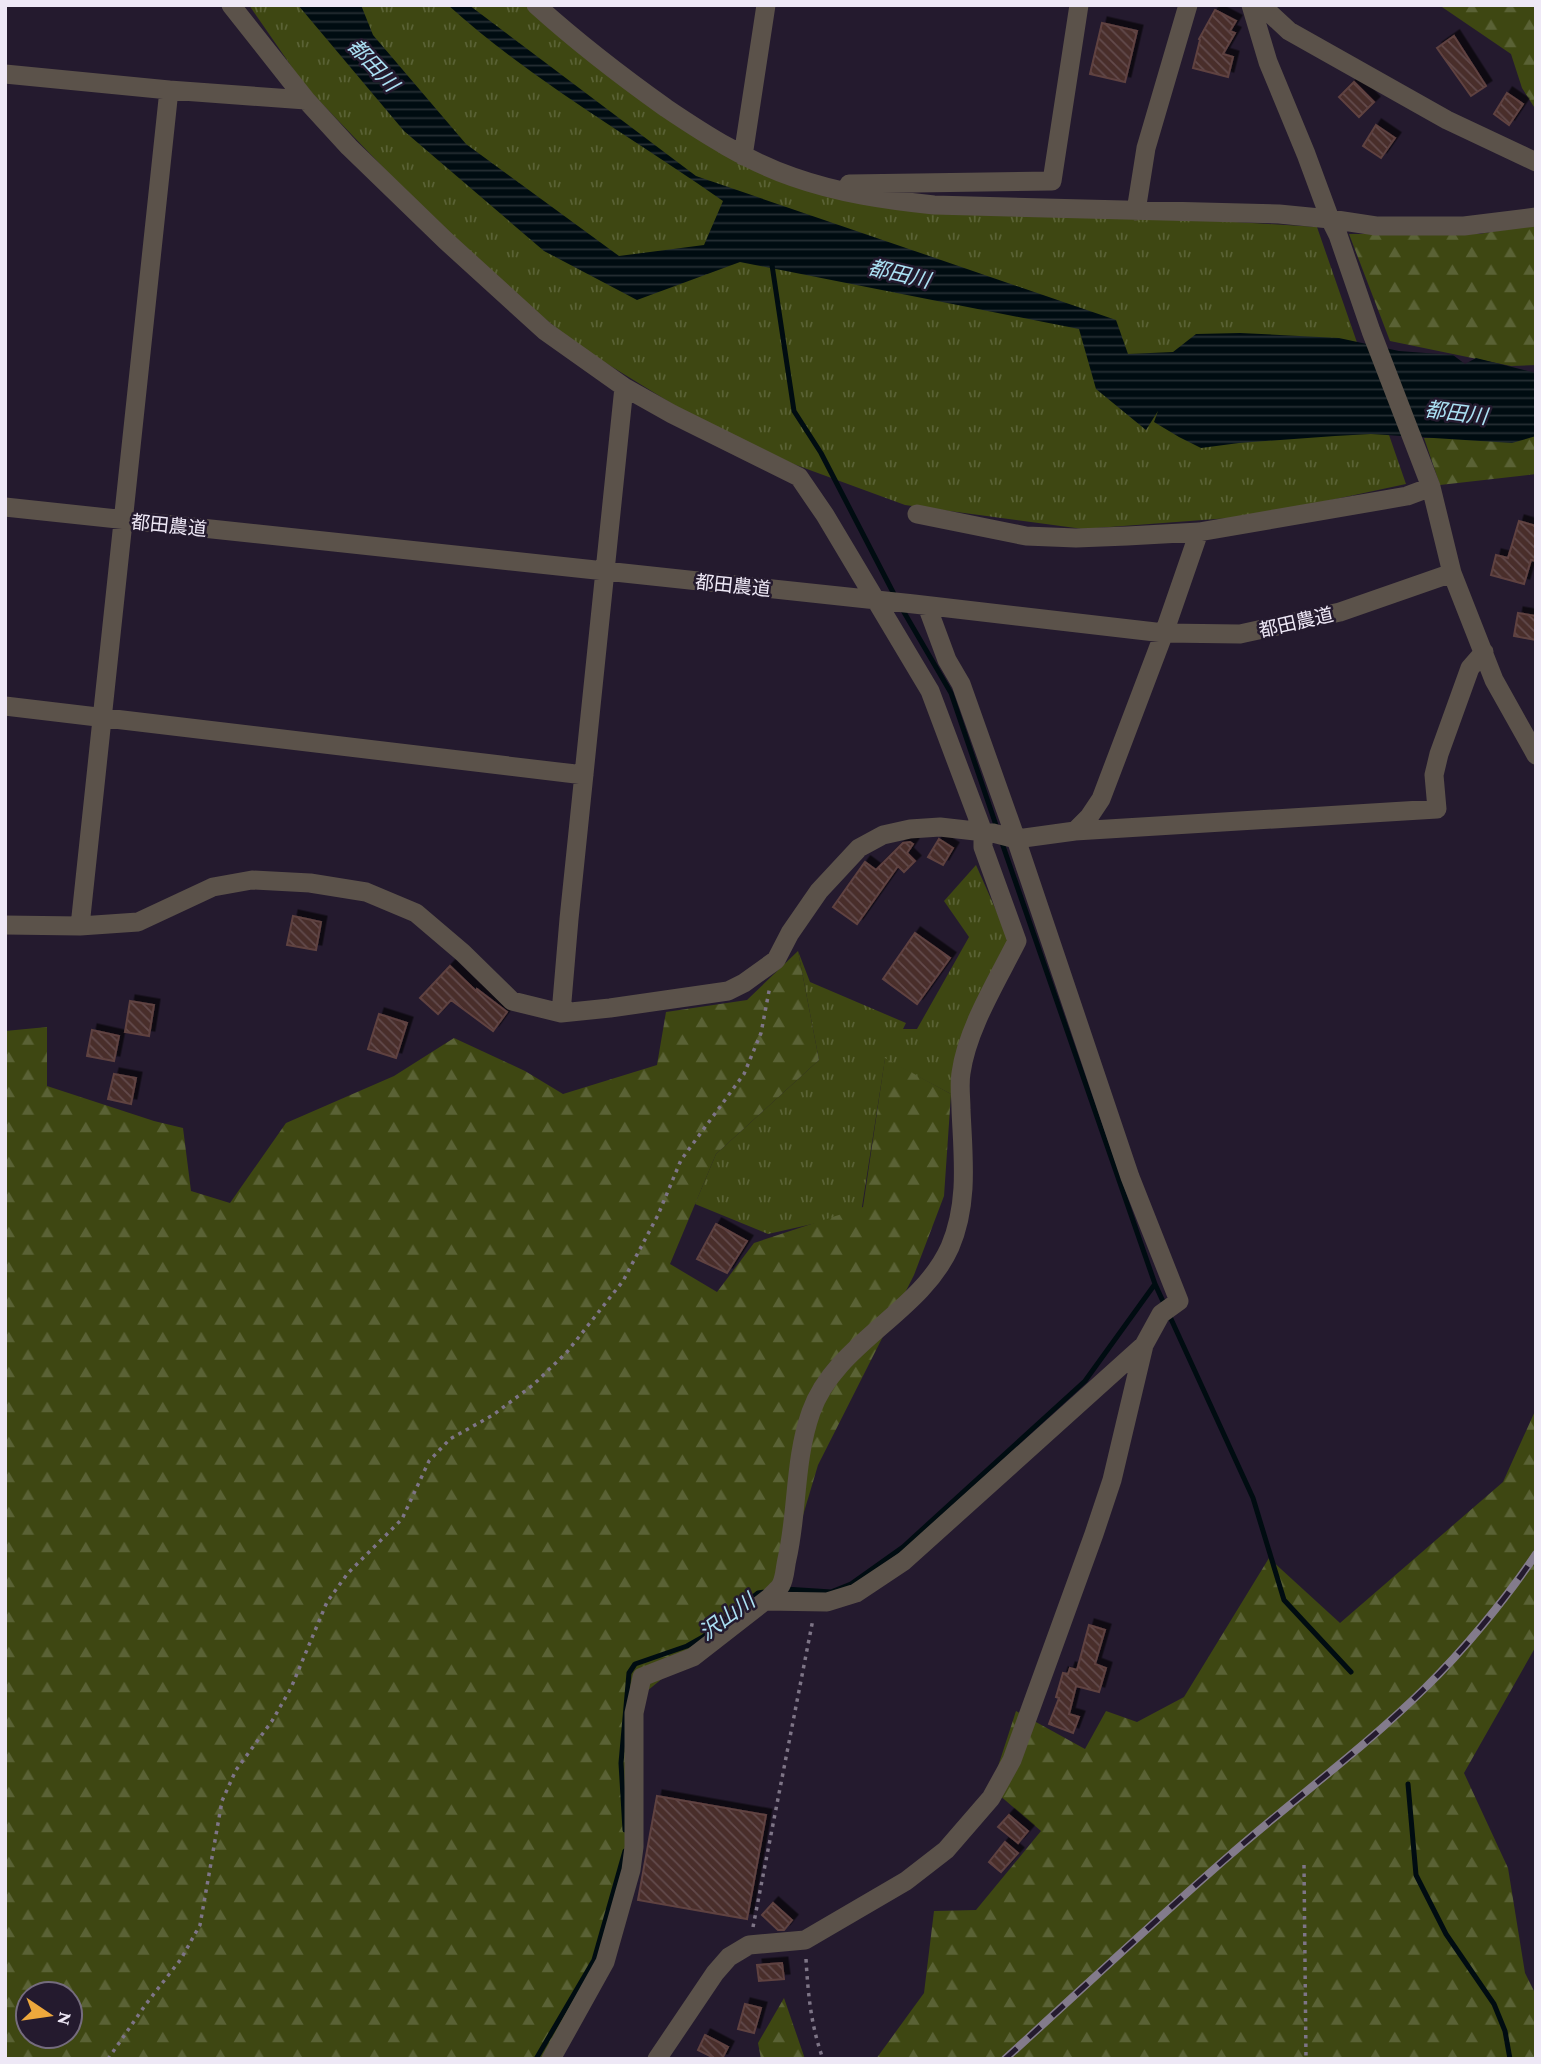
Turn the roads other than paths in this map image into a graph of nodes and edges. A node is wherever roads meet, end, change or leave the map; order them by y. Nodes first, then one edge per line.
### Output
1 (231, 5) edge
2 (536, 5) edge
3 (766, 5) edge
4 (1079, 5) edge
5 (1188, 5) edge
6 (1251, 5) edge
7 (1261, 5) edge
8 (5, 74) edge
9 (169, 90) junction
10 (306, 100) junction
11 (743, 156) junction
12 (1536, 162) edge
13 (815, 184) junction
14 (1136, 211) junction
15 (1536, 217) edge
16 (1334, 227) junction
17 (624, 387) junction
18 (1431, 487) junction
19 (5, 508) edge
20 (917, 514) dead end
21 (122, 521) junction
22 (1199, 531) junction
23 (606, 572) junction
24 (1452, 573) junction
25 (880, 601) junction
26 (921, 605) junction
27 (1164, 633) junction
28 (1483, 652) junction
29 (5, 706) edge
30 (102, 717) junction
31 (1536, 755) edge
32 (584, 775) junction
33 (1075, 831) junction
34 (1000, 835) junction
35 (5, 925) edge
36 (80, 926) junction
37 (561, 1013) junction
38 (1144, 1345) junction
39 (772, 1594) junction
40 (551, 2059) edge
41 (657, 2059) edge

1 - 10 street
2 - 11 street
3 - 11 street
4 - 13 street
5 - 14 street
6 - 16 street
7 - 12 street
8 - 9 street
9 - 10 street
9 - 21 street
10 - 17 street
11 - 13 street
13 - 14 street
14 - 16 street
15 - 16 street
16 - 18 street
17 - 23 street
17 - 25 street
18 - 22 street
18 - 24 street
19 - 21 street, 都田農道
20 - 22 street
21 - 23 street, 都田農道
21 - 30 street
22 - 27 street
23 - 25 street, 都田農道
23 - 32 street
24 - 27 street, 都田農道
24 - 28 street
25 - 26 street, 都田農道
25 - 34 street
26 - 27 street, 都田農道
26 - 34 street
27 - 33 street
28 - 31 street
28 - 33 street
29 - 30 street
30 - 32 street
30 - 36 street
32 - 37 street
33 - 34 street
34 - 37 street
34 - 38 street
34 - 39 street
35 - 36 street
36 - 37 street
38 - 39 street
38 - 41 street
39 - 40 street

